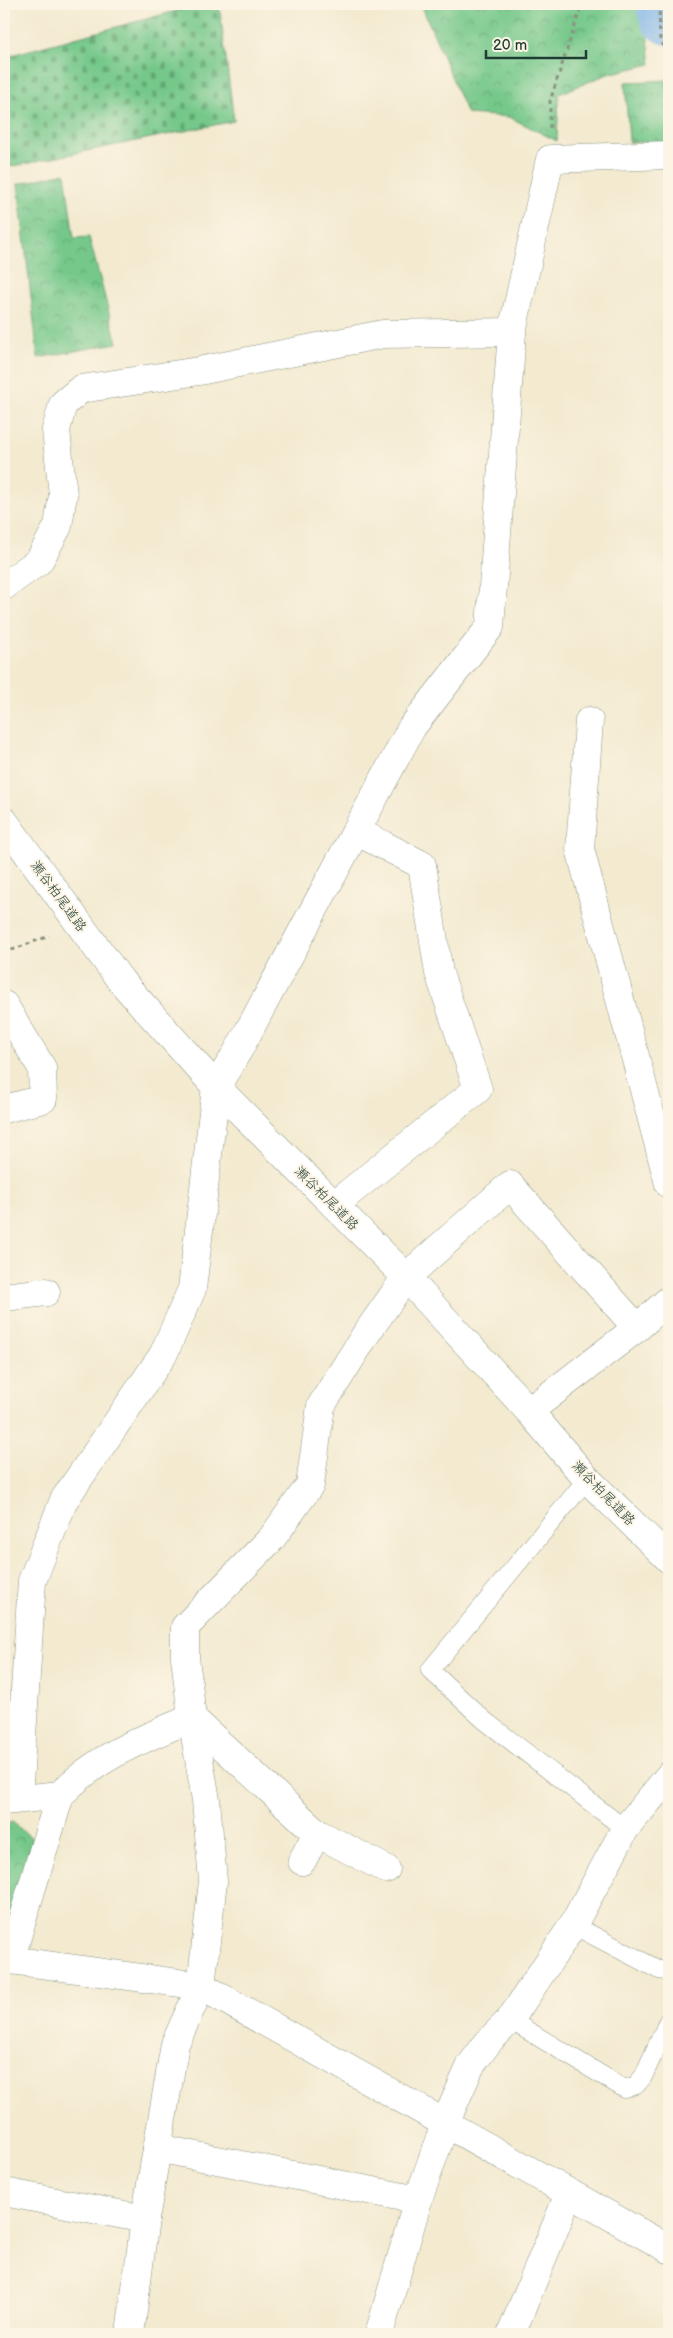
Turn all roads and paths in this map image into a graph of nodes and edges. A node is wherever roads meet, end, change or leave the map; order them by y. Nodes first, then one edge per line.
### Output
1 (582, 4) edge
2 (659, 4) edge
3 (669, 57) edge
4 (669, 155) edge
5 (550, 159) junction
6 (512, 332) junction
7 (4, 586) edge
8 (589, 721) dead end
9 (4, 822) edge
10 (356, 831) junction
11 (80, 925) junction
12 (4, 953) edge
13 (4, 1005) edge
14 (216, 1087) junction
15 (4, 1109) edge
16 (669, 1184) edge
17 (334, 1205) junction
18 (406, 1277) junction
19 (46, 1292) dead end
20 (4, 1297) edge
21 (669, 1300) edge
22 (637, 1328) junction
23 (529, 1411) junction
24 (587, 1479) junction
25 (669, 1559) edge
26 (192, 1718) junction
27 (669, 1776) edge
28 (60, 1795) junction
29 (11, 1800) edge
30 (625, 1829) junction
31 (317, 1833) junction
32 (302, 1861) dead end
33 (386, 1869) dead end
34 (573, 1924) junction
35 (7, 1961) edge
36 (669, 1972) edge
37 (201, 1986) junction
38 (669, 2019) edge
39 (510, 2020) junction
40 (446, 2121) junction
41 (157, 2148) junction
42 (4, 2192) edge
43 (569, 2194) junction
44 (418, 2200) junction
45 (145, 2219) junction
46 (669, 2249) edge
47 (130, 2334) edge
48 (379, 2334) edge
49 (512, 2334) edge

1 - 5 path
2 - 3 path
4 - 5 street
5 - 6 street
6 - 7 street
6 - 10 street
8 - 16 street
9 - 11 street, 瀬谷柏尾道路
10 - 14 street
10 - 17 street
11 - 12 path
11 - 14 street, 瀬谷柏尾道路
13 - 15 street
14 - 17 street, 瀬谷柏尾道路
14 - 29 street
17 - 18 street, 瀬谷柏尾道路
18 - 22 street
18 - 23 street, 瀬谷柏尾道路
18 - 26 street
19 - 20 street
21 - 22 street
22 - 23 street
23 - 24 street, 瀬谷柏尾道路
24 - 25 street, 瀬谷柏尾道路
24 - 30 lane
26 - 28 street
26 - 31 street
26 - 37 street
27 - 30 street
28 - 29 street
28 - 35 street
30 - 34 street
31 - 32 street
31 - 33 street
34 - 36 lane
34 - 39 street
35 - 37 street
37 - 40 street
37 - 41 street
38 - 39 lane
39 - 40 street
40 - 43 street
40 - 44 street
41 - 44 street
41 - 45 street
42 - 45 street
43 - 46 street
43 - 49 street
44 - 48 street
45 - 47 street

